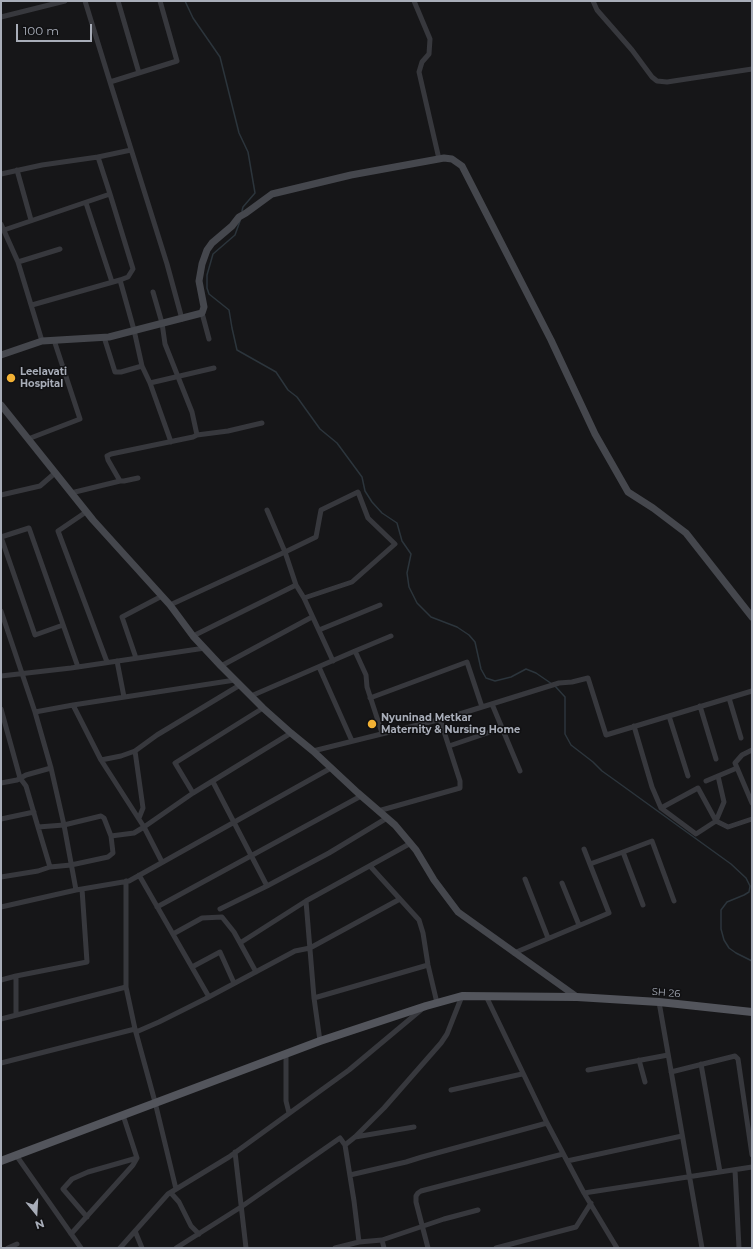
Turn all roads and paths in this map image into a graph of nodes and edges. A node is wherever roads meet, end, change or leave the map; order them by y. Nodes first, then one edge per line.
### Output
1 (65, 1) edge
2 (85, 1) edge
3 (118, 1) edge
4 (160, 1) edge
5 (414, 1) edge
6 (593, 1) edge
7 (2, 15) edge
8 (752, 69) edge
9 (139, 73) junction
10 (110, 82) junction
11 (131, 150) junction
12 (98, 157) junction
13 (439, 159) junction
14 (17, 170) junction
15 (1, 174) edge
16 (110, 194) junction
17 (86, 203) junction
18 (31, 220) junction
19 (1, 224) edge
20 (4, 230) junction
21 (60, 250) dead end
22 (18, 262) junction
23 (120, 280) junction
24 (112, 282) junction
25 (153, 292) dead end
26 (32, 305) junction
27 (202, 313) junction
28 (182, 319) junction
29 (162, 323) junction
30 (134, 330) junction
31 (104, 337) junction
32 (209, 339) dead end
33 (54, 340) junction
34 (42, 341) junction
35 (1, 355) edge
36 (142, 366) junction
37 (214, 368) dead end
38 (178, 376) junction
39 (150, 383) junction
40 (1, 405) edge
41 (262, 422) dead end
42 (197, 435) junction
43 (28, 439) junction
44 (171, 442) junction
45 (55, 473) junction
46 (138, 478) dead end
47 (120, 481) junction
48 (71, 493) junction
49 (1, 495) edge
50 (267, 510) dead end
51 (86, 512) junction
52 (1, 537) edge
53 (285, 552) junction
54 (296, 585) junction
55 (162, 596) junction
56 (304, 598) junction
57 (170, 605) junction
58 (380, 605) dead end
59 (1, 611) edge
60 (312, 617) junction
61 (752, 617) edge
62 (63, 625) junction
63 (319, 630) junction
64 (193, 636) junction
65 (391, 636) dead end
66 (205, 648) junction
67 (355, 651) junction
68 (136, 658) junction
69 (117, 661) junction
70 (333, 661) junction
71 (107, 662) junction
72 (220, 666) junction
73 (78, 667) junction
74 (320, 667) junction
75 (23, 673) junction
76 (1, 676) edge
77 (237, 683) junction
78 (752, 691) edge
79 (251, 696) junction
80 (124, 697) junction
81 (370, 698) junction
82 (729, 698) junction
83 (492, 704) junction
84 (73, 705) junction
85 (700, 706) junction
86 (482, 707) junction
87 (263, 708) junction
88 (1, 709) edge
89 (36, 712) junction
90 (669, 716) junction
91 (2, 718) edge
92 (440, 719) junction
93 (634, 726) junction
94 (502, 728) junction
95 (291, 733) junction
96 (382, 733) junction
97 (741, 738) dead end
98 (352, 741) junction
99 (449, 746) junction
100 (752, 750) edge
101 (135, 751) junction
102 (313, 751) junction
103 (716, 759) dead end
104 (101, 760) junction
105 (51, 768) junction
106 (331, 768) junction
107 (737, 768) junction
108 (520, 770) dead end
109 (688, 776) dead end
110 (718, 776) junction
111 (20, 778) junction
112 (706, 781) dead end
113 (213, 782) junction
114 (1, 783) edge
115 (193, 793) junction
116 (361, 796) junction
117 (752, 803) edge
118 (662, 808) junction
119 (378, 811) junction
120 (34, 812) junction
121 (138, 818) junction
122 (387, 818) junction
123 (1, 819) edge
124 (752, 820) edge
125 (716, 821) junction
126 (234, 822) junction
127 (64, 825) junction
128 (144, 827) junction
129 (38, 828) junction
130 (111, 836) junction
131 (410, 843) junction
132 (584, 849) dead end
133 (623, 852) junction
134 (251, 855) junction
135 (162, 862) junction
136 (590, 864) junction
137 (71, 865) junction
138 (370, 866) junction
139 (50, 867) junction
140 (139, 875) junction
141 (1, 877) edge
142 (525, 879) dead end
143 (126, 881) junction
144 (562, 884) dead end
145 (267, 886) junction
146 (82, 889) junction
147 (76, 890) junction
148 (400, 899) junction
149 (674, 901) dead end
150 (306, 902) junction
151 (643, 904) dead end
152 (157, 906) junction
153 (1, 907) edge
154 (220, 909) dead end
155 (579, 925) junction
156 (173, 934) junction
157 (548, 938) junction
158 (240, 943) junction
159 (310, 948) junction
160 (514, 953) junction
161 (428, 965) junction
162 (192, 967) junction
163 (256, 972) junction
164 (16, 976) junction
165 (1, 980) edge
166 (234, 983) junction
167 (126, 987) junction
168 (462, 996) junction
169 (486, 996) junction
170 (209, 997) junction
171 (577, 997) junction
172 (314, 998) junction
173 (437, 1002) junction
174 (659, 1002) junction
175 (426, 1006) junction
176 (752, 1012) edge
177 (16, 1015) junction
178 (1, 1019) edge
179 (135, 1031) junction
180 (320, 1041) junction
181 (286, 1054) junction
182 (668, 1055) junction
183 (638, 1060) junction
184 (1, 1063) edge
185 (701, 1064) junction
186 (588, 1070) dead end
187 (671, 1072) junction
188 (522, 1074) junction
189 (644, 1082) dead end
190 (451, 1090) dead end
191 (155, 1102) junction
192 (289, 1113) junction
193 (123, 1115) junction
194 (547, 1123) junction
195 (414, 1127) dead end
196 (682, 1136) junction
197 (355, 1137) junction
198 (345, 1145) junction
199 (235, 1152) junction
200 (563, 1154) junction
201 (16, 1155) junction
202 (752, 1156) edge
203 (137, 1158) junction
204 (1, 1160) edge
205 (567, 1161) junction
206 (752, 1167) edge
207 (735, 1170) junction
208 (720, 1172) junction
209 (350, 1175) junction
210 (689, 1176) junction
211 (176, 1189) junction
212 (171, 1193) junction
213 (584, 1193) junction
214 (591, 1204) junction
215 (241, 1206) junction
216 (478, 1210) dead end
217 (87, 1217) junction
218 (422, 1227) junction
219 (135, 1231) junction
220 (71, 1234) junction
221 (199, 1234) junction
222 (382, 1240) junction
223 (359, 1242) junction
224 (17, 1244) dead end
225 (8, 1248) edge
226 (81, 1248) edge
227 (120, 1248) edge
228 (142, 1248) edge
229 (176, 1248) edge
230 (246, 1248) edge
231 (335, 1248) edge
232 (384, 1248) edge
233 (428, 1248) edge
234 (496, 1248) edge
235 (617, 1248) edge
236 (702, 1248) edge
237 (739, 1248) edge

1 - 7 street
2 - 10 street
3 - 9 street
4 - 9 street
5 - 13 street
6 - 8 street
9 - 10 street
10 - 11 street
11 - 12 street
11 - 28 street
12 - 14 street
12 - 16 street
13 - 27 main road
13 - 61 main road
14 - 15 street
14 - 18 street
16 - 17 street
16 - 23 street
17 - 18 street
17 - 24 street
18 - 20 street
19 - 20 street
20 - 22 street
21 - 22 street
22 - 26 street
23 - 24 street
23 - 30 street
24 - 26 street
25 - 29 street
26 - 34 street
27 - 28 main road
27 - 32 street
28 - 29 main road
29 - 30 main road
29 - 38 street
30 - 31 main road
30 - 36 street
31 - 33 main road
31 - 36 street
33 - 34 main road
33 - 43 street
34 - 35 main road
36 - 39 street
37 - 38 street
38 - 39 street
38 - 42 street
39 - 44 street
40 - 43 main road
41 - 42 street
42 - 44 street
43 - 45 main road
44 - 47 street
45 - 48 main road
45 - 49 street
46 - 47 street
47 - 48 street
48 - 51 main road
50 - 53 street
51 - 55 main road
51 - 71 street
52 - 62 street
52 - 62 street
53 - 54 street
53 - 56 street
53 - 57 street
54 - 56 street
54 - 64 street
55 - 57 main road
55 - 68 street
56 - 60 street
57 - 64 main road
58 - 63 street
59 - 75 street
60 - 63 street
60 - 72 street
62 - 73 street
63 - 70 street
64 - 66 main road
65 - 67 street
66 - 68 street
66 - 72 main road
67 - 70 street
67 - 81 street
68 - 69 street
69 - 71 street
69 - 80 street
70 - 74 street
71 - 73 street
72 - 77 main road
73 - 75 street
74 - 79 street
74 - 98 street
75 - 76 street
75 - 89 street
77 - 79 main road
77 - 80 street
77 - 101 street
78 - 82 street
79 - 87 main road
80 - 84 street
81 - 86 street
81 - 96 street
82 - 85 street
82 - 97 street
83 - 86 street
83 - 93 street
83 - 94 street
84 - 89 street
84 - 104 street
85 - 90 street
85 - 103 street
86 - 92 street
87 - 95 main road
87 - 115 street
88 - 91 street
89 - 105 street
90 - 93 street
90 - 109 street
91 - 111 street
92 - 96 street
92 - 99 street
93 - 118 street
94 - 99 street
94 - 108 street
95 - 102 main road
95 - 113 street
96 - 98 street
98 - 102 street
99 - 119 street
100 - 107 street
101 - 104 street
101 - 121 street
102 - 106 main road
104 - 121 street
105 - 111 street
105 - 127 street
106 - 116 main road
106 - 126 street
107 - 110 street
107 - 117 street
110 - 112 street
110 - 125 street
111 - 114 street
111 - 120 street
113 - 115 street
113 - 126 street
115 - 128 street
116 - 119 main road
116 - 134 street
118 - 125 street
118 - 125 street
119 - 122 main road
120 - 123 street
120 - 129 street
121 - 128 street
122 - 131 main road
122 - 145 street
124 - 125 street
126 - 134 street
126 - 135 street
127 - 129 street
127 - 130 street
127 - 137 street
128 - 130 street
128 - 135 street
129 - 139 street
130 - 137 street
131 - 138 street
131 - 160 main road
132 - 136 street
133 - 136 street
133 - 149 street
133 - 151 street
134 - 145 street
134 - 152 street
135 - 140 street
136 - 155 street
137 - 139 street
137 - 147 street
138 - 148 street
138 - 150 street
139 - 141 street
140 - 143 street
140 - 152 street
142 - 157 street
143 - 146 street
143 - 167 street
144 - 155 street
145 - 154 street
146 - 147 street
146 - 164 street
147 - 153 street
148 - 159 street
148 - 161 street
150 - 158 street
150 - 159 street
152 - 156 street
155 - 157 street
156 - 158 street
156 - 162 street
157 - 160 street
158 - 163 street
159 - 163 street
159 - 172 street
160 - 171 main road
161 - 172 street
161 - 173 street
162 - 166 street
162 - 170 street
163 - 166 street
164 - 165 street
164 - 177 street
166 - 170 street
167 - 177 street
167 - 179 street
168 - 169 main road, SH 26
168 - 173 main road, SH 26
168 - 197 street
169 - 171 main road, SH 26
169 - 188 street
170 - 179 street
171 - 174 main road, SH 26
172 - 180 street
173 - 175 main road, SH 26
174 - 176 main road, SH 26
174 - 182 street
175 - 180 main road, SH 26
175 - 192 street
177 - 178 street
179 - 184 street
179 - 191 street
180 - 181 main road, SH 26
181 - 191 main road, SH 26
181 - 192 street
182 - 183 street
182 - 187 street
183 - 186 street
183 - 189 street
185 - 187 street
185 - 202 street
185 - 208 street
187 - 196 street
188 - 190 street
188 - 194 street
191 - 193 main road, SH 26
191 - 211 street
192 - 199 street
193 - 201 main road, SH 26
193 - 203 street
194 - 200 street
194 - 209 street
195 - 197 street
196 - 205 street
196 - 210 street
197 - 198 street
198 - 209 street
198 - 215 street
199 - 211 street
199 - 215 street
200 - 205 street
200 - 218 street
201 - 204 main road, SH 26
201 - 220 street
203 - 217 street
203 - 217 street
205 - 213 street
206 - 207 street
207 - 208 street
207 - 237 street
208 - 210 street
209 - 223 street
210 - 213 street
210 - 236 street
211 - 212 street
212 - 219 street
212 - 221 street
213 - 214 street
214 - 234 street
214 - 235 street
215 - 221 street
215 - 230 street
216 - 218 street
217 - 220 street
218 - 222 street
218 - 233 street
219 - 227 street
219 - 228 street
220 - 226 street
221 - 229 street
222 - 223 street
222 - 232 street
223 - 231 street
224 - 225 street

